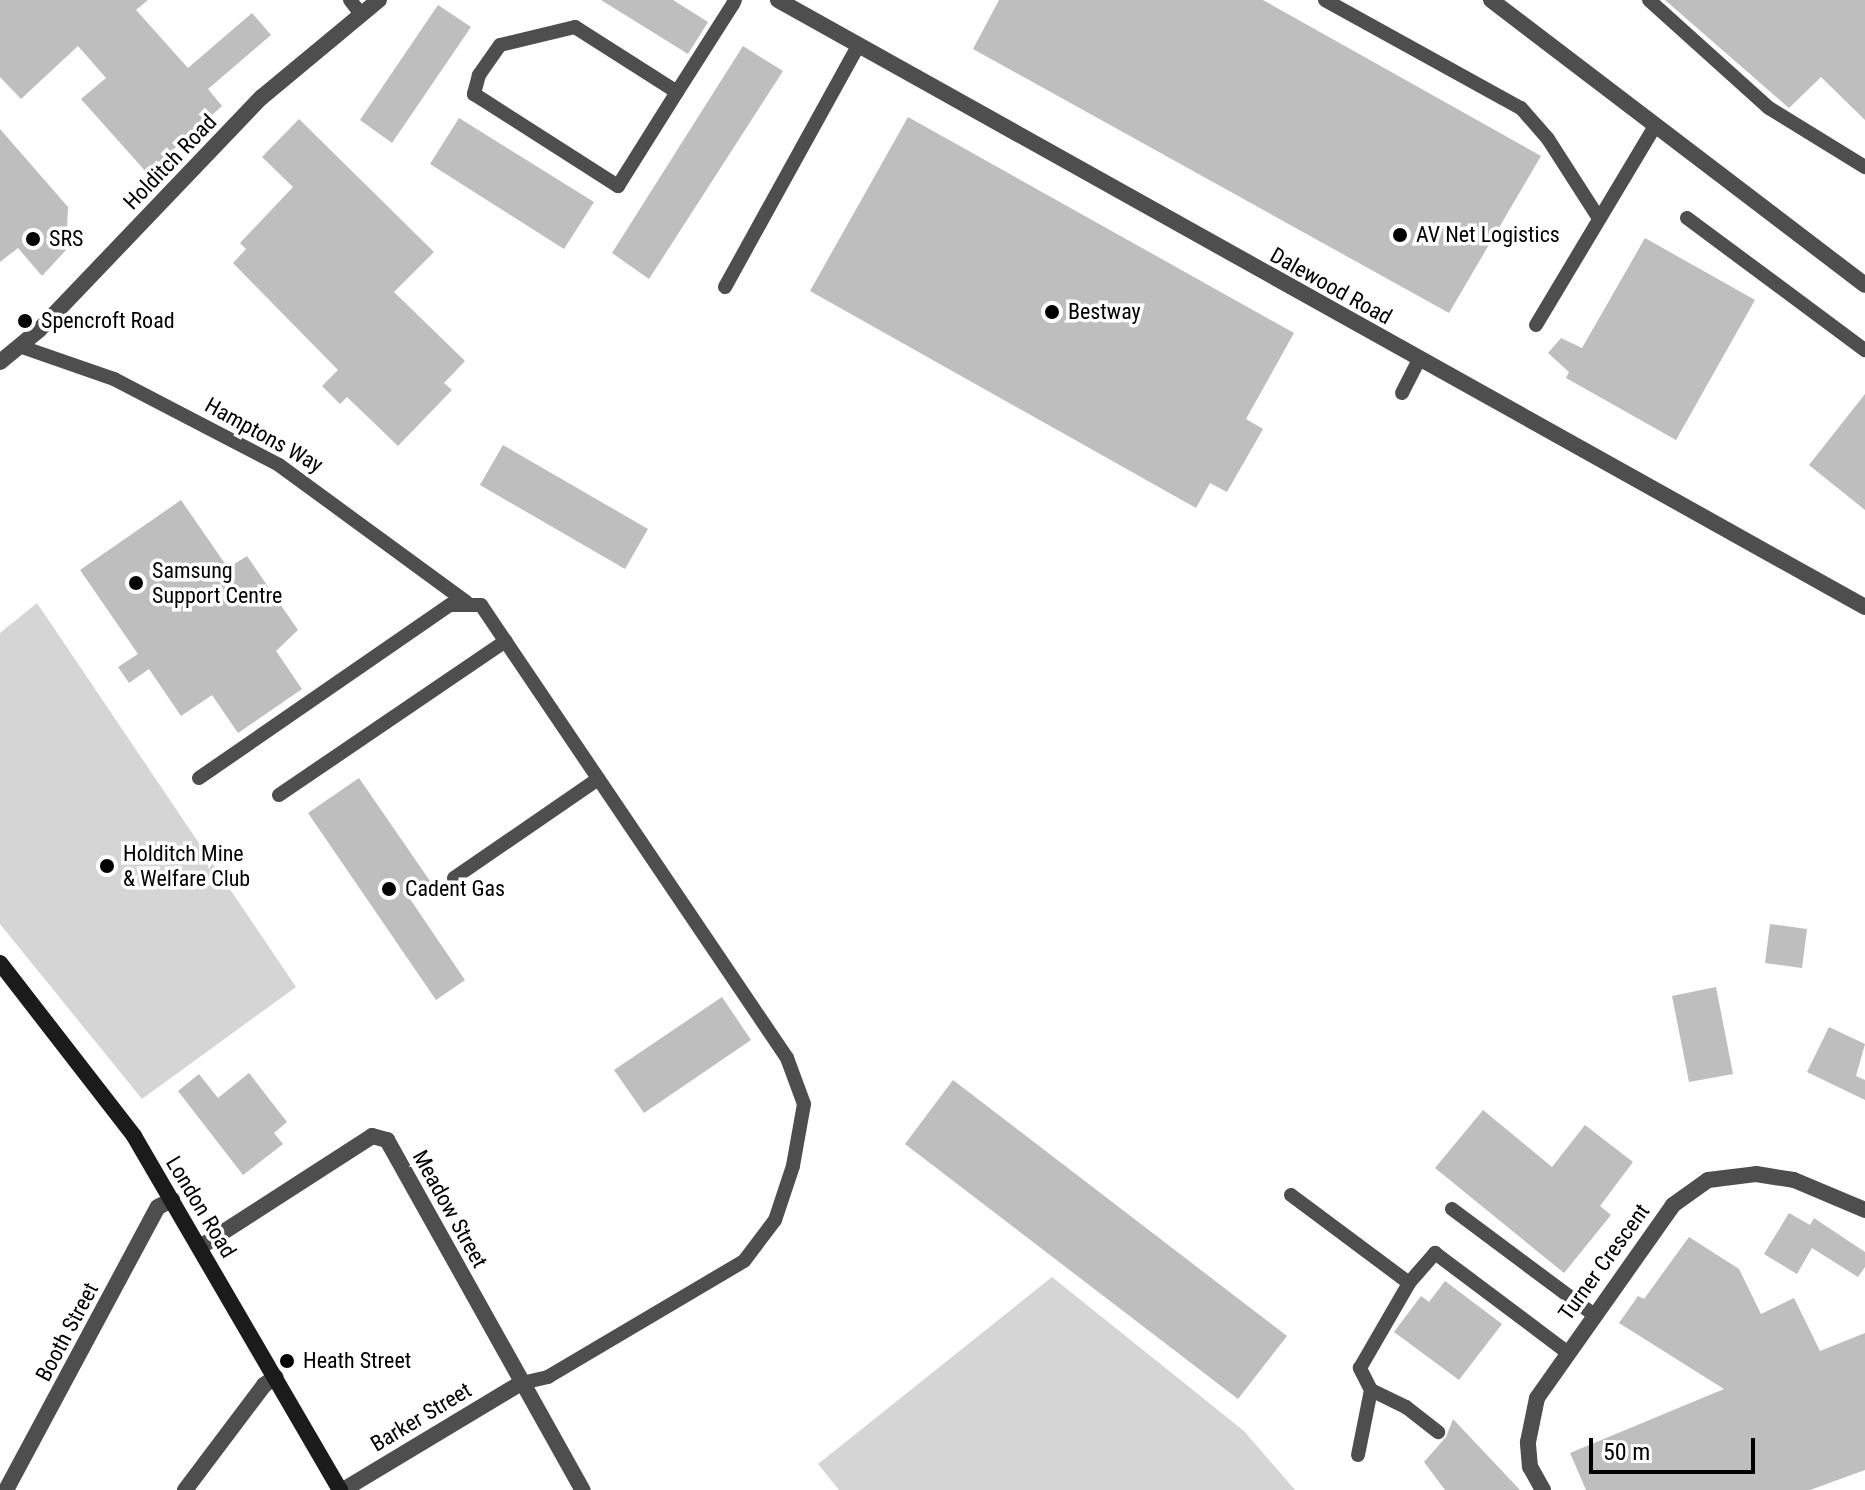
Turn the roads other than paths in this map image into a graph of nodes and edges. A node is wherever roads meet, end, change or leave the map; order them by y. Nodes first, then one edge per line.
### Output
1 (379, 0) edge
2 (735, 0) edge
3 (778, 0) edge
4 (1325, 0) edge
5 (1491, 0) edge
6 (1649, 0) edge
7 (355, 6) edge
8 (859, 44) junction
9 (677, 92) junction
10 (1655, 126) junction
11 (1865, 167) edge
12 (1598, 217) junction
13 (1687, 218) dead end
14 (1865, 285) edge
15 (725, 287) dead end
16 (1536, 325) dead end
17 (19, 346) junction
18 (1865, 350) edge
19 (1419, 360) junction
20 (0, 362) edge
21 (1402, 393) dead end
22 (466, 602) junction
23 (1865, 607) edge
24 (506, 641) junction
25 (199, 778) dead end
26 (598, 779) junction
27 (279, 795) dead end
28 (454, 878) dead end
29 (0, 963) edge
30 (1291, 1195) dead end
31 (172, 1200) junction
32 (1452, 1209) dead end
33 (1865, 1210) edge
34 (200, 1247) junction
35 (1409, 1283) junction
36 (1593, 1314) junction
37 (1567, 1352) junction
38 (276, 1377) junction
39 (521, 1383) junction
40 (1371, 1390) junction
41 (1438, 1432) dead end
42 (1358, 1455) dead end
43 (6, 1490) edge
44 (185, 1490) edge
45 (342, 1490) edge
46 (583, 1490) edge
47 (1543, 1490) edge

1 - 7 street, Holditch Road
2 - 9 lane
3 - 8 street, Dalewood Road
4 - 12 lane
5 - 10 street
6 - 11 lane
7 - 17 street, Holditch Road
8 - 15 lane
8 - 19 street, Dalewood Road
9 - 9 lane
10 - 12 lane
10 - 14 street
12 - 16 lane
13 - 18 lane
17 - 20 street, Holditch Road
17 - 22 lane, Hamptons Way
19 - 21 lane
19 - 23 street, Dalewood Road
22 - 24 lane, Hamptons Way
22 - 25 lane
24 - 26 lane, Hamptons Way
24 - 27 lane
26 - 28 lane
26 - 39 lane, Hamptons Way
29 - 31 main road, London Road
30 - 35 lane
31 - 34 main road, London Road
31 - 43 street, Booth Street
32 - 36 lane
33 - 36 street, Turner Crescent
34 - 38 main road, London Road
34 - 39 street, Meadow Street
35 - 37 lane
35 - 40 lane
36 - 37 street, Turner Crescent
37 - 47 street, Turner Crescent
38 - 44 street
38 - 45 main road, London Road
39 - 45 street, Barker Street
39 - 46 street, Meadow Street
40 - 41 lane
40 - 42 lane

